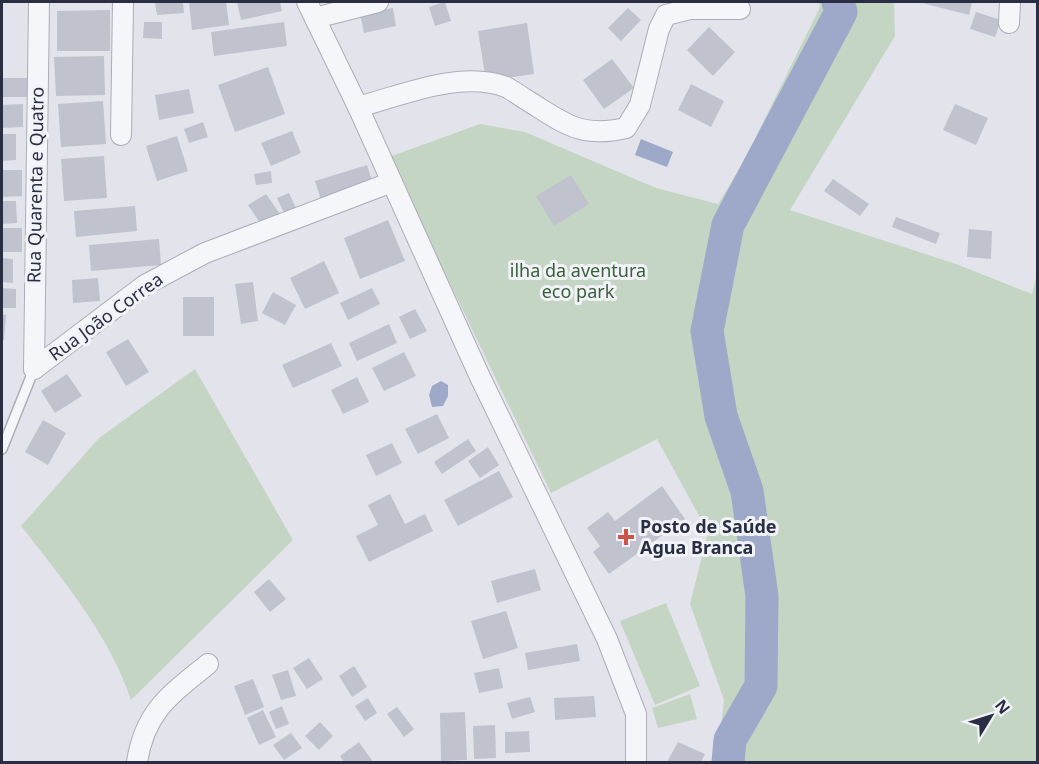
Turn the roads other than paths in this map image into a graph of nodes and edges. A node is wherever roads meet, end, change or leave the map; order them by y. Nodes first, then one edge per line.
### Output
1 (39, 2) edge
2 (123, 2) edge
3 (378, 2) edge
4 (1010, 2) edge
5 (740, 9) dead end
6 (311, 10) edge
7 (1009, 23) dead end
8 (358, 107) junction
9 (121, 135) dead end
10 (392, 182) junction
11 (34, 369) junction
12 (2, 449) edge
13 (208, 664) dead end
14 (137, 762) edge
15 (636, 762) edge

1 - 11 street, Rua Quarenta e Quatro
2 - 9 street
3 - 6 street
4 - 7 street
5 - 8 street
6 - 8 street
8 - 10 street
10 - 11 street, Rua João Correa
10 - 15 street
11 - 12 lane, Rua João Correa
13 - 14 street

